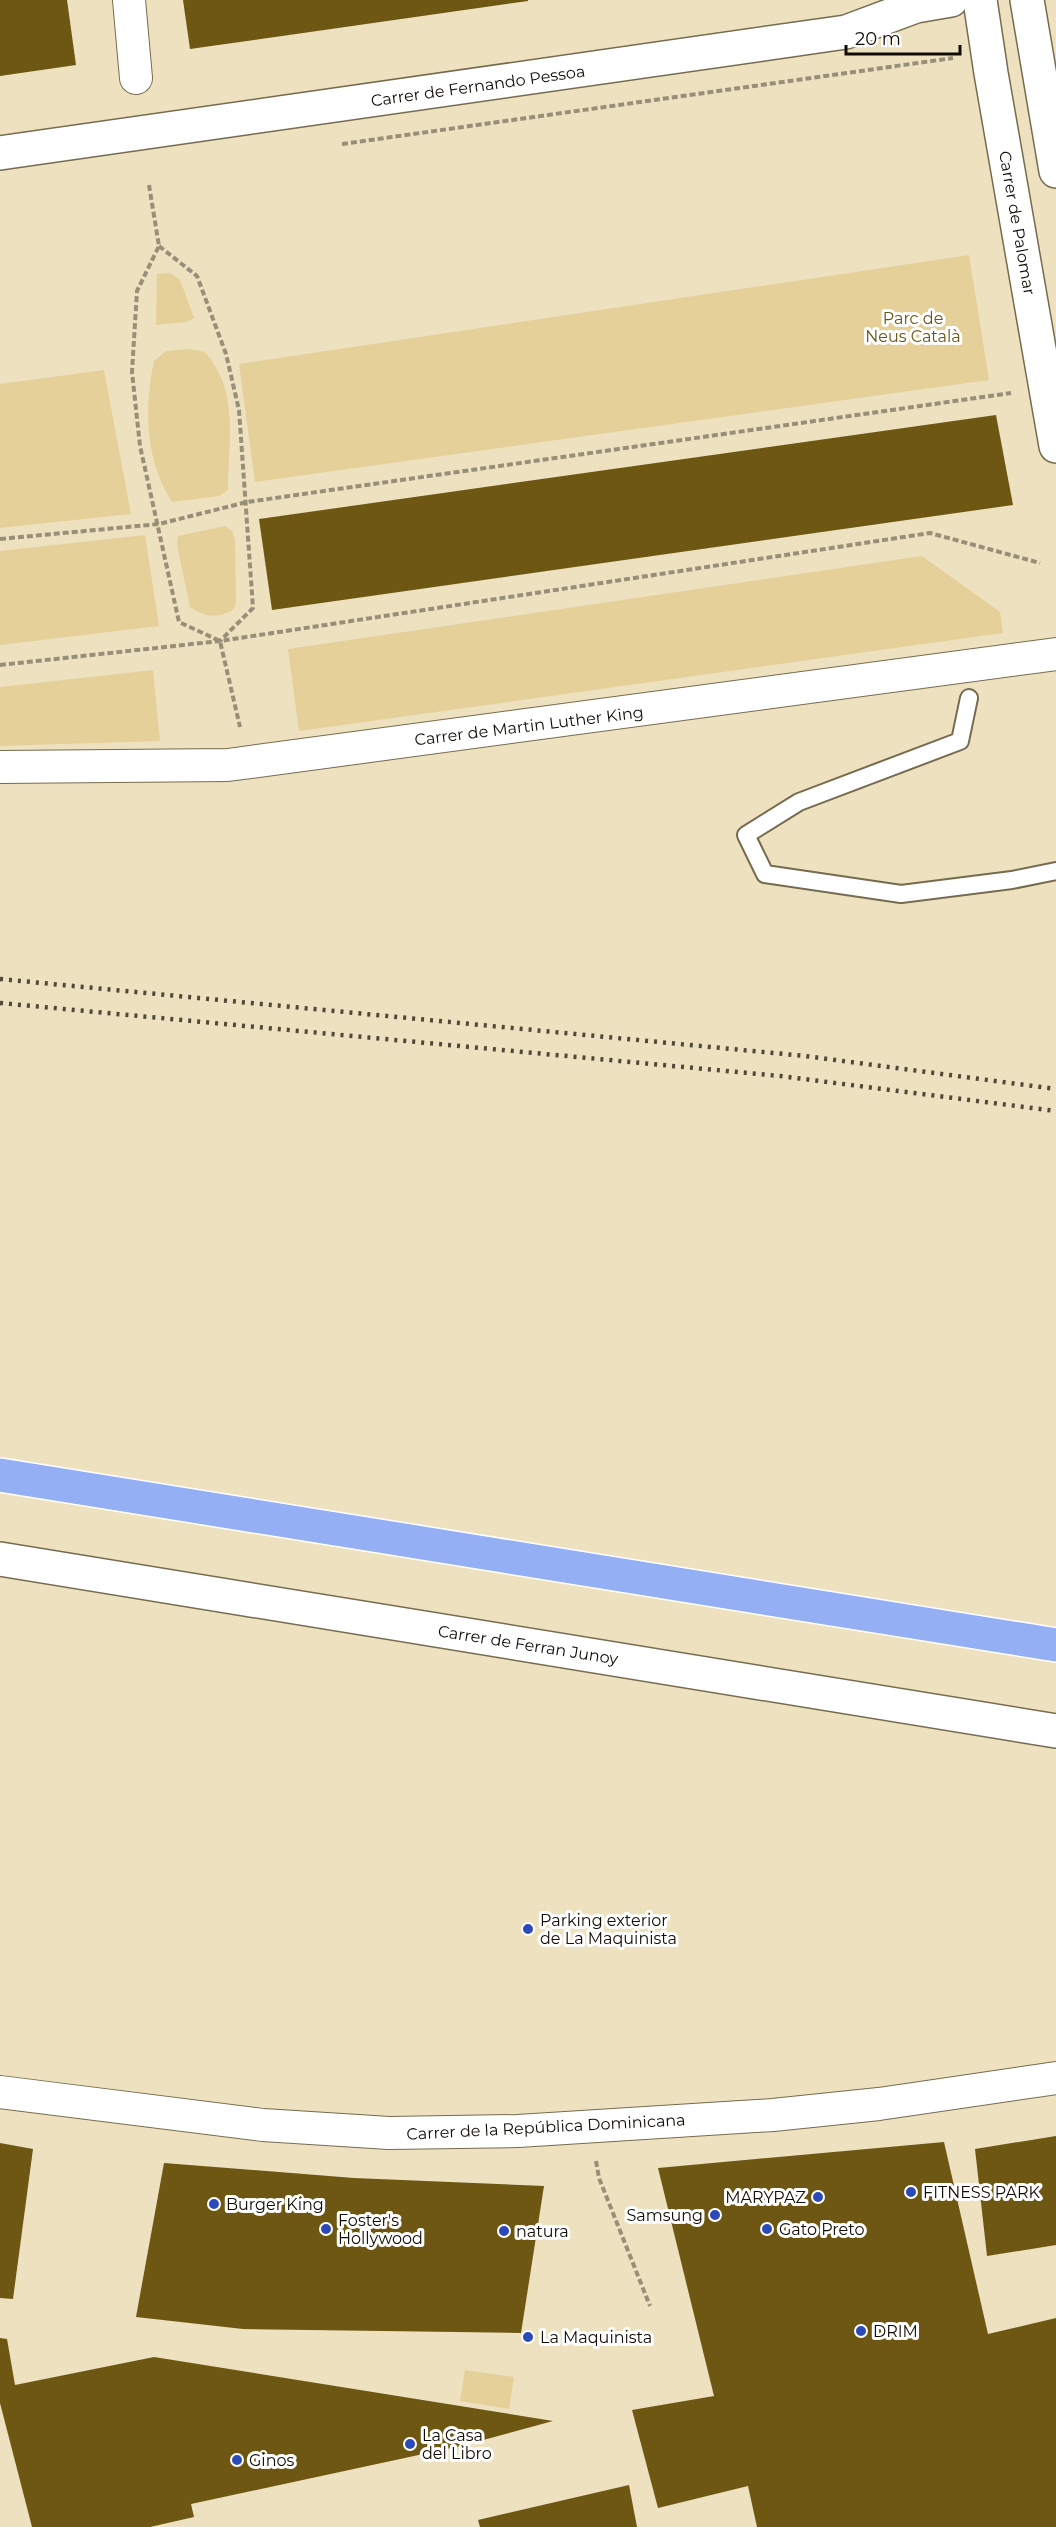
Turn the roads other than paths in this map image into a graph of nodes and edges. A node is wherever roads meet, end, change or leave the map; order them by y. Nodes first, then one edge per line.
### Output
1 (129, 0) edge
2 (951, 0) edge
3 (981, 0) edge
4 (1027, 0) edge
5 (136, 78) dead end
6 (0, 153) edge
7 (1056, 171) edge
8 (1056, 446) edge
9 (1056, 654) edge
10 (969, 698) dead end
11 (0, 767) edge
12 (1056, 871) edge
13 (0, 1475) edge
14 (0, 1559) edge
15 (1056, 1645) edge
16 (1056, 1731) edge
17 (1056, 2078) edge
18 (0, 2092) edge

1 - 5 street
2 - 6 main road, Carrer de Fernando Pessoa
3 - 8 main road, Carrer de Palomar
4 - 7 main road
9 - 11 street, Carrer de Martin Luther King
10 - 12 lane
13 - 15 highway
14 - 16 main road, Carrer de Ferran Junoy
17 - 18 street, Carrer de la República Dominicana

